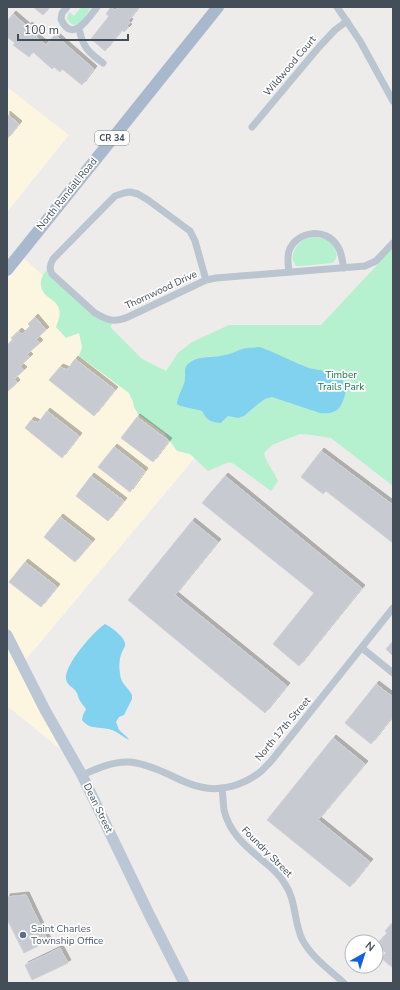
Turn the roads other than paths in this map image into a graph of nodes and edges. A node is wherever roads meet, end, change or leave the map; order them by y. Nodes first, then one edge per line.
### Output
1 (67, 7) edge
2 (97, 7) edge
3 (218, 7) edge
4 (337, 7) edge
5 (347, 21) junction
6 (78, 29) junction
7 (104, 63) dead end
8 (393, 101) edge
9 (252, 127) dead end
10 (393, 243) edge
11 (344, 268) junction
12 (7, 270) edge
13 (289, 272) junction
14 (206, 280) junction
15 (393, 608) edge
16 (7, 635) edge
17 (362, 648) junction
18 (393, 673) edge
19 (82, 775) junction
20 (222, 788) junction
21 (184, 983) edge
22 (344, 983) edge

1 - 6 street
2 - 6 street
3 - 12 main road, North Randall Road / CR 34
4 - 5 street
5 - 8 street
5 - 9 street, Wildwood Court
6 - 7 street
10 - 11 street, Thornwood Drive
11 - 13 street, Thornwood Drive
11 - 13 street
13 - 14 street, Thornwood Drive
14 - 14 street, Thornwood Drive
15 - 17 street, North 17th Street
16 - 19 street, Dean Street
17 - 18 street
17 - 20 street, North 17th Street
19 - 20 street, North 17th Street
19 - 21 street, Dean Street
20 - 22 street, Foundry Street

